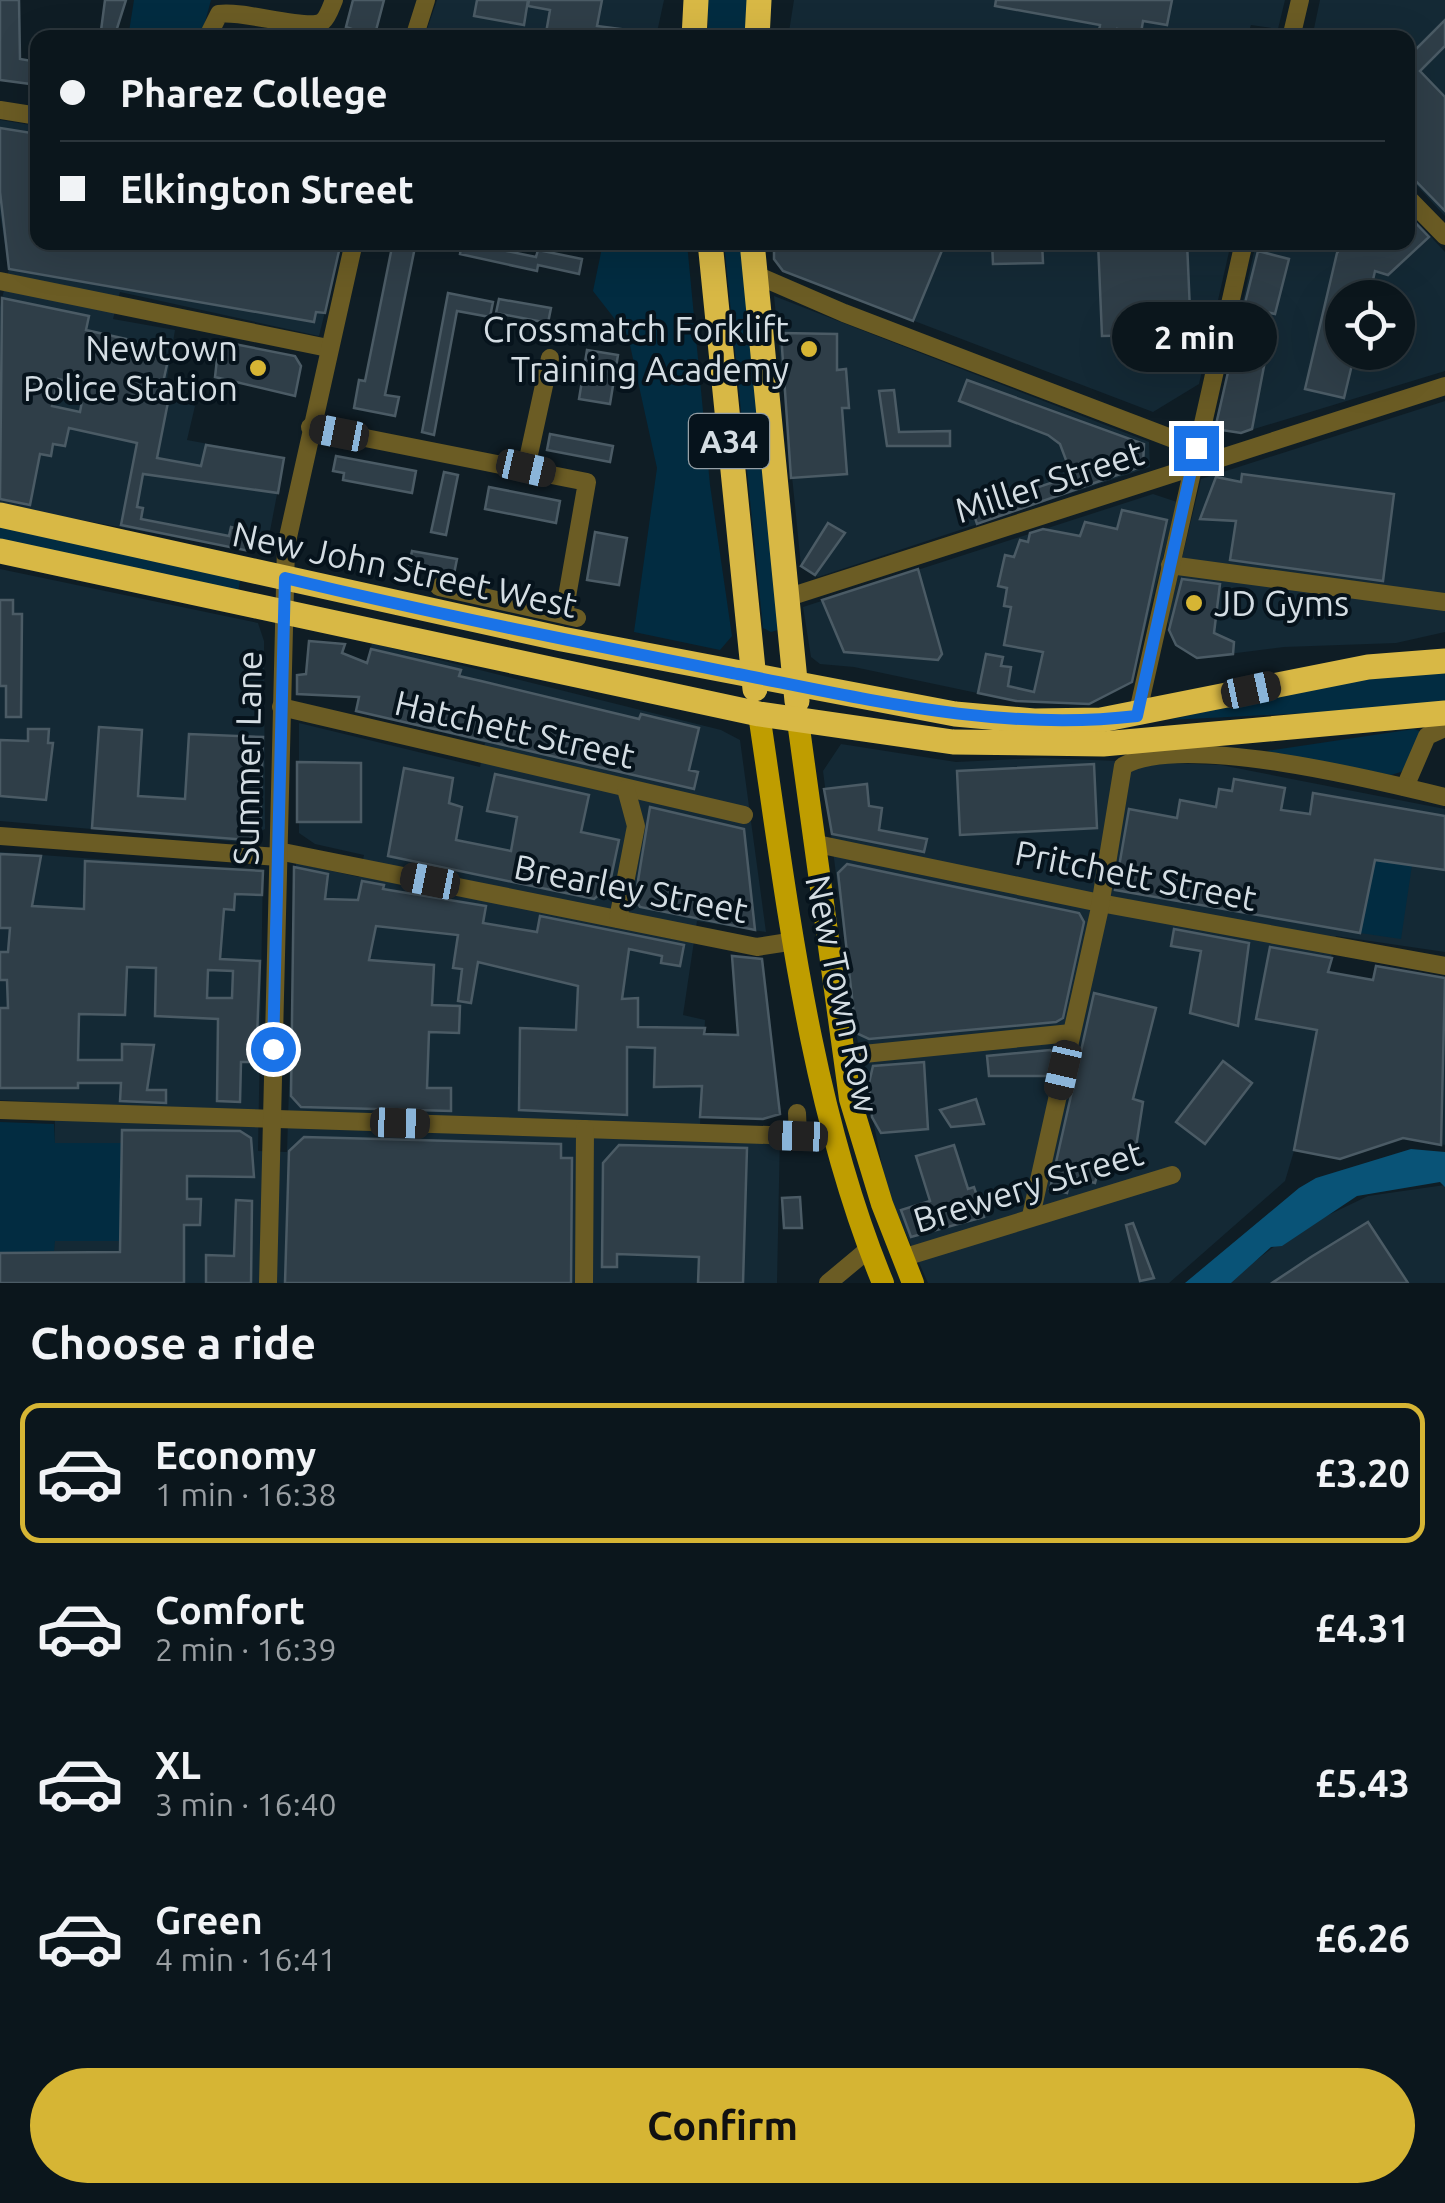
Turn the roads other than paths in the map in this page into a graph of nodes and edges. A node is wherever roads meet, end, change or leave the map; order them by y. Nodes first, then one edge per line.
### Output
1 (334, 0) edge
2 (426, 0) edge
3 (696, 0) edge
4 (759, 0) edge
5 (774, 0) edge
6 (1300, 0) edge
7 (211, 30) edge
8 (417, 30) edge
9 (694, 30) edge
10 (757, 30) edge
11 (775, 30) edge
12 (1293, 30) edge
13 (0, 110) edge
14 (30, 115) edge
15 (1415, 205) edge
16 (1445, 236) edge
17 (352, 250) edge
18 (711, 250) edge
19 (752, 250) edge
20 (1242, 250) edge
21 (754, 274) junction
22 (0, 281) edge
23 (328, 348) junction
24 (550, 358) dead end
25 (1445, 386) edge
26 (310, 427) junction
27 (1196, 448) junction
28 (526, 468) junction
29 (1192, 470) junction
30 (0, 516) edge
31 (0, 551) edge
32 (1170, 565) junction
33 (285, 578) junction
34 (439, 586) dead end
35 (786, 598) junction
36 (1445, 602) edge
37 (284, 612) junction
38 (1445, 661) edge
39 (754, 677) junction
40 (796, 687) junction
41 (281, 707) junction
42 (1445, 712) edge
43 (759, 714) junction
44 (1137, 716) junction
45 (798, 721) junction
46 (1265, 728) junction
47 (1445, 728) edge
48 (1405, 787) junction
49 (626, 789) junction
50 (1445, 797) edge
51 (738, 807) dead end
52 (0, 836) edge
53 (817, 844) junction
54 (278, 854) junction
55 (1100, 903) junction
56 (618, 919) junction
57 (794, 942) junction
58 (1445, 966) edge
59 (1071, 1033) junction
60 (844, 1056) junction
61 (0, 1110) edge
62 (797, 1113) dead end
63 (271, 1119) junction
64 (585, 1129) junction
65 (838, 1137) junction
66 (1172, 1175) dead end
67 (1031, 1216) junction
68 (864, 1253) junction
69 (902, 1258) junction
70 (268, 1283) edge
71 (584, 1283) edge
72 (828, 1283) edge
73 (882, 1283) edge
74 (912, 1283) edge

1 - 7 street
2 - 8 street
3 - 9 highway
4 - 10 highway
5 - 11 highway
6 - 12 street
13 - 14 street
15 - 16 street
17 - 23 street, Summer Lane
18 - 39 highway, A34
19 - 21 highway, A34
20 - 27 street
21 - 27 street
21 - 35 highway, A34
22 - 23 street
23 - 26 street, Summer Lane
24 - 28 street
25 - 29 street, Miller Street
26 - 28 street
26 - 33 street, Summer Lane
27 - 29 street
28 - 34 street
29 - 32 street
29 - 35 street, Miller Street
30 - 33 highway, New John Street West
31 - 37 highway, New John Street West
32 - 36 street
32 - 44 street
33 - 37 street, Summer Lane
33 - 39 highway, New John Street West
35 - 40 highway, A34
37 - 41 street, Summer Lane
37 - 43 highway, New John Street West
38 - 44 highway
39 - 40 highway, New John Street West
39 - 43 highway, A34
40 - 44 highway, New John Street West
40 - 45 highway, A34
41 - 49 street, Hatchett Street
41 - 54 street, Summer Lane
42 - 46 highway
43 - 45 highway, New John Street West
43 - 57 main road, New Town Row
44 - 46 highway
45 - 46 highway, New John Street West
45 - 53 main road, New Town Row
47 - 48 street
48 - 50 street
48 - 55 street
49 - 51 street, Hatchett Street
49 - 56 street
52 - 54 street, Brearley Street
53 - 55 street, Pritchett Street
53 - 60 main road, New Town Row
54 - 56 street, Brearley Street
54 - 63 street, Summer Lane
55 - 58 street, Pritchett Street
55 - 59 street
56 - 57 street, Brearley Street
57 - 65 main road, New Town Row
59 - 60 street
59 - 67 street
60 - 65 main road
60 - 69 main road, New Town Row
61 - 63 street
62 - 64 street
63 - 64 street
63 - 70 street, Summer Lane
64 - 71 street
65 - 68 main road, New Town Row
66 - 67 street, Brewery Street
67 - 69 street, Brewery Street
68 - 72 street
68 - 73 main road, New Town Row
69 - 74 main road, New Town Row

